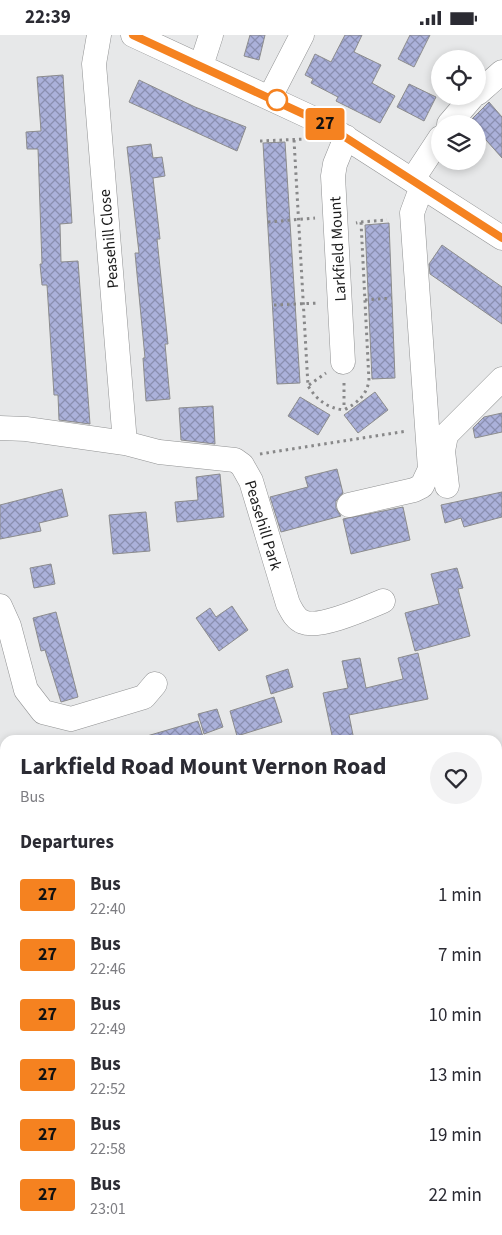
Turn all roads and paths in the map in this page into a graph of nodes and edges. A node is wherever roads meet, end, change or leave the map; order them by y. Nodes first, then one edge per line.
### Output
1 (99, 35) edge
2 (133, 35) edge
3 (211, 35) edge
4 (302, 35) edge
5 (201, 65) junction
6 (502, 72) edge
7 (486, 86) edge
8 (270, 97) junction
9 (466, 105) edge
10 (457, 115) edge
11 (346, 137) junction
12 (294, 139) dead end
13 (431, 156) edge
14 (417, 183) junction
15 (335, 216) junction
16 (299, 220) junction
17 (387, 221) dead end
18 (268, 222) dead end
19 (362, 222) dead end
20 (502, 238) edge
21 (343, 362) joint
22 (502, 379) edge
23 (308, 386) dead end
24 (344, 410) dead end
25 (0, 428) edge
26 (428, 428) junction
27 (126, 443) junction
28 (235, 460) junction
29 (447, 486) dead end
30 (349, 505) dead end
31 (383, 601) dead end
32 (0, 606) edge
33 (155, 684) dead end

1 - 27 street, Peasehill Close
2 - 5 street
3 - 5 street
4 - 8 street
5 - 8 street
6 - 7 street
8 - 11 street
9 - 10 street
11 - 14 street
11 - 15 street, Larkfield Mount
12 - 16 path
13 - 14 street
14 - 20 street
14 - 26 street
15 - 16 path
15 - 21 street, Larkfield Mount
16 - 18 path
16 - 23 path
17 - 19 path
21 - 24 path
22 - 29 street
25 - 27 street, Peasehill Park
26 - 28 path
26 - 30 street
27 - 28 street, Peasehill Park
28 - 31 street, Peasehill Park
32 - 33 street

